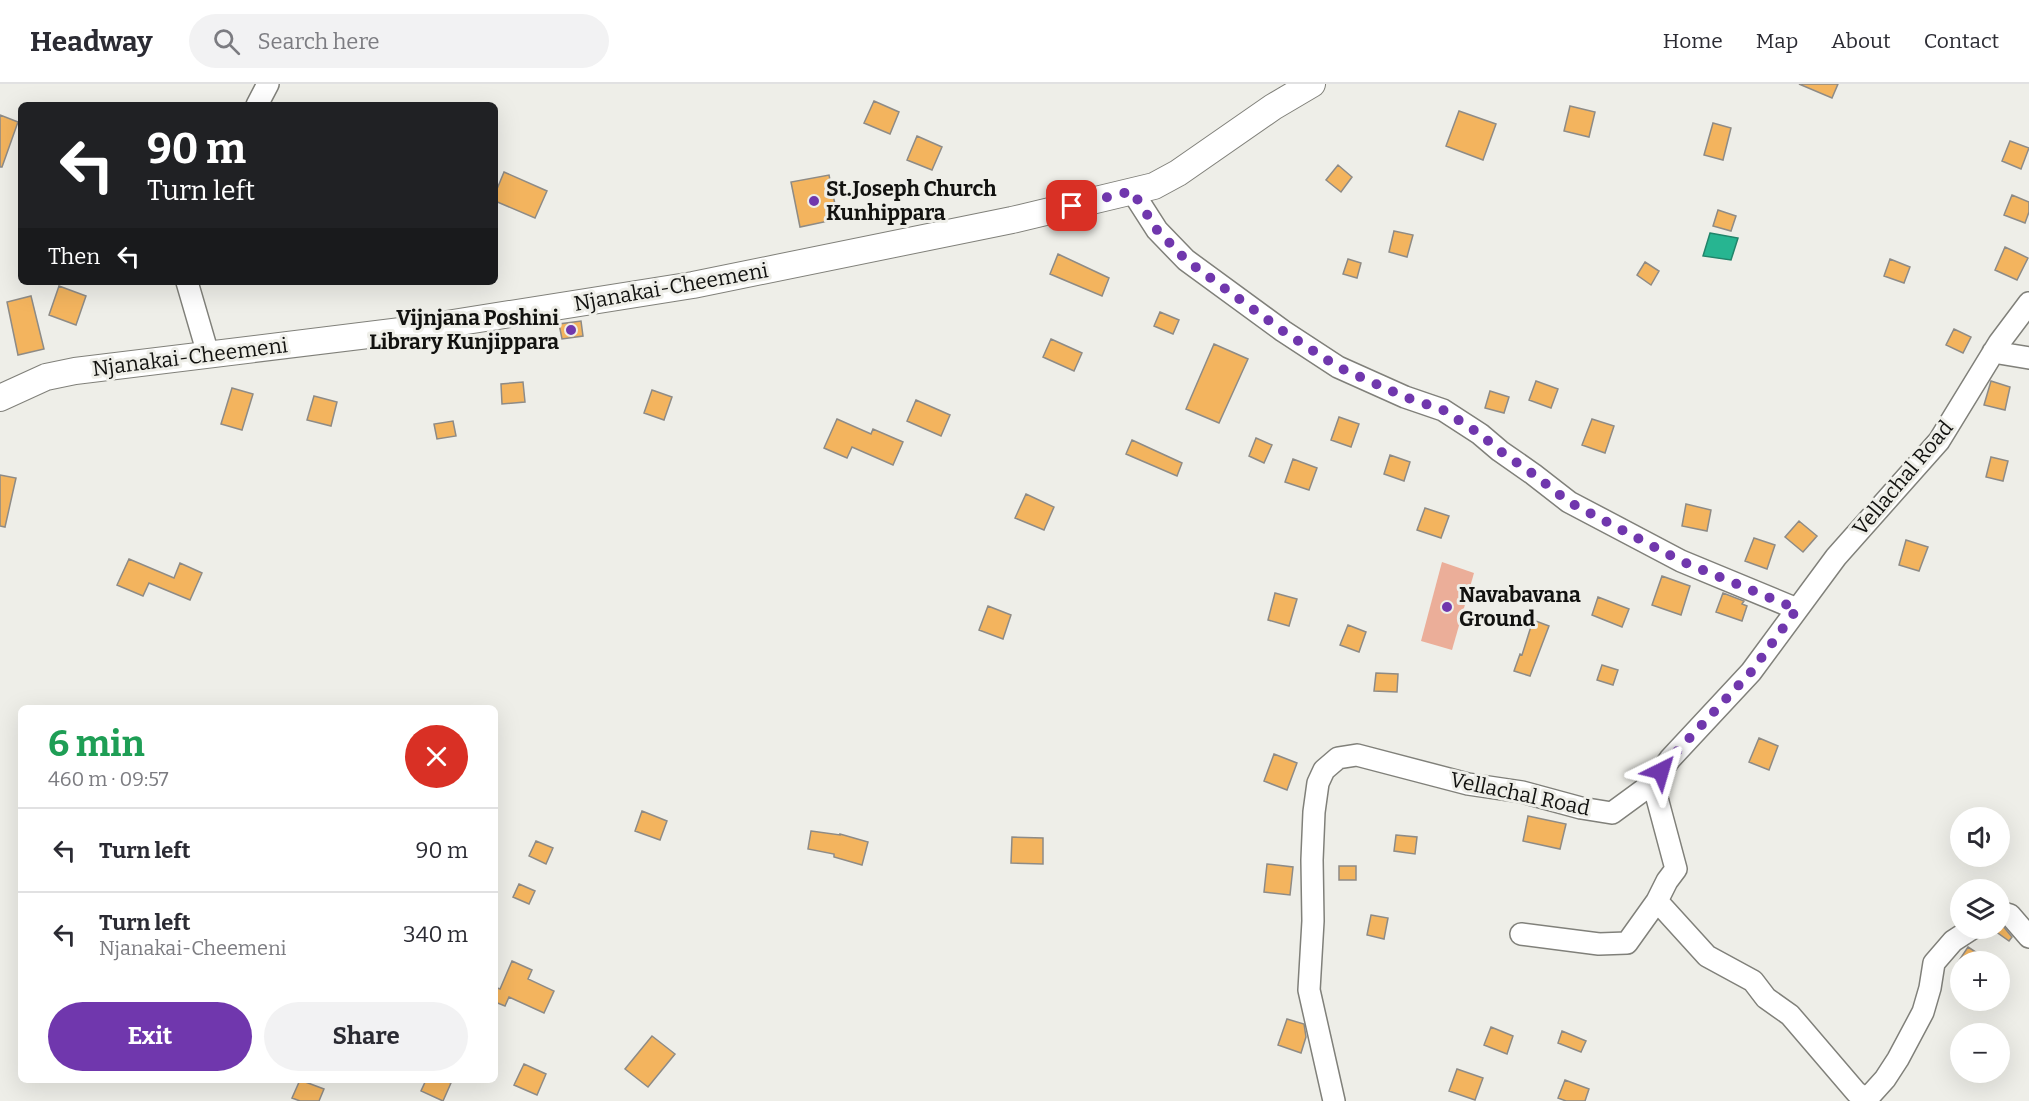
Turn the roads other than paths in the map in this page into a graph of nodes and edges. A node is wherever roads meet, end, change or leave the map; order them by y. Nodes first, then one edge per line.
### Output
1 (268, 84) edge
2 (1312, 84) edge
3 (259, 102) edge
4 (1132, 191) junction
5 (188, 285) edge
6 (2029, 303) edge
7 (1993, 352) junction
8 (208, 354) junction
9 (2029, 358) edge
10 (0, 398) edge
11 (1797, 609) junction
12 (1653, 783) junction
13 (1657, 901) junction
14 (2010, 915) edge
15 (1521, 934) dead end
16 (2029, 937) edge
17 (1956, 939) edge
18 (1859, 1098) edge
19 (1334, 1101) edge

1 - 3 street
2 - 4 main road, Njanakai-Cheemeni
4 - 8 main road, Njanakai-Cheemeni
4 - 11 street
5 - 8 street
6 - 7 street, Vellachal Road
7 - 9 street
7 - 11 street, Vellachal Road
8 - 10 main road, Njanakai-Cheemeni
11 - 12 street, Vellachal Road
12 - 13 street
12 - 19 street, Vellachal Road
13 - 15 street
13 - 18 street
14 - 16 street
17 - 18 street

